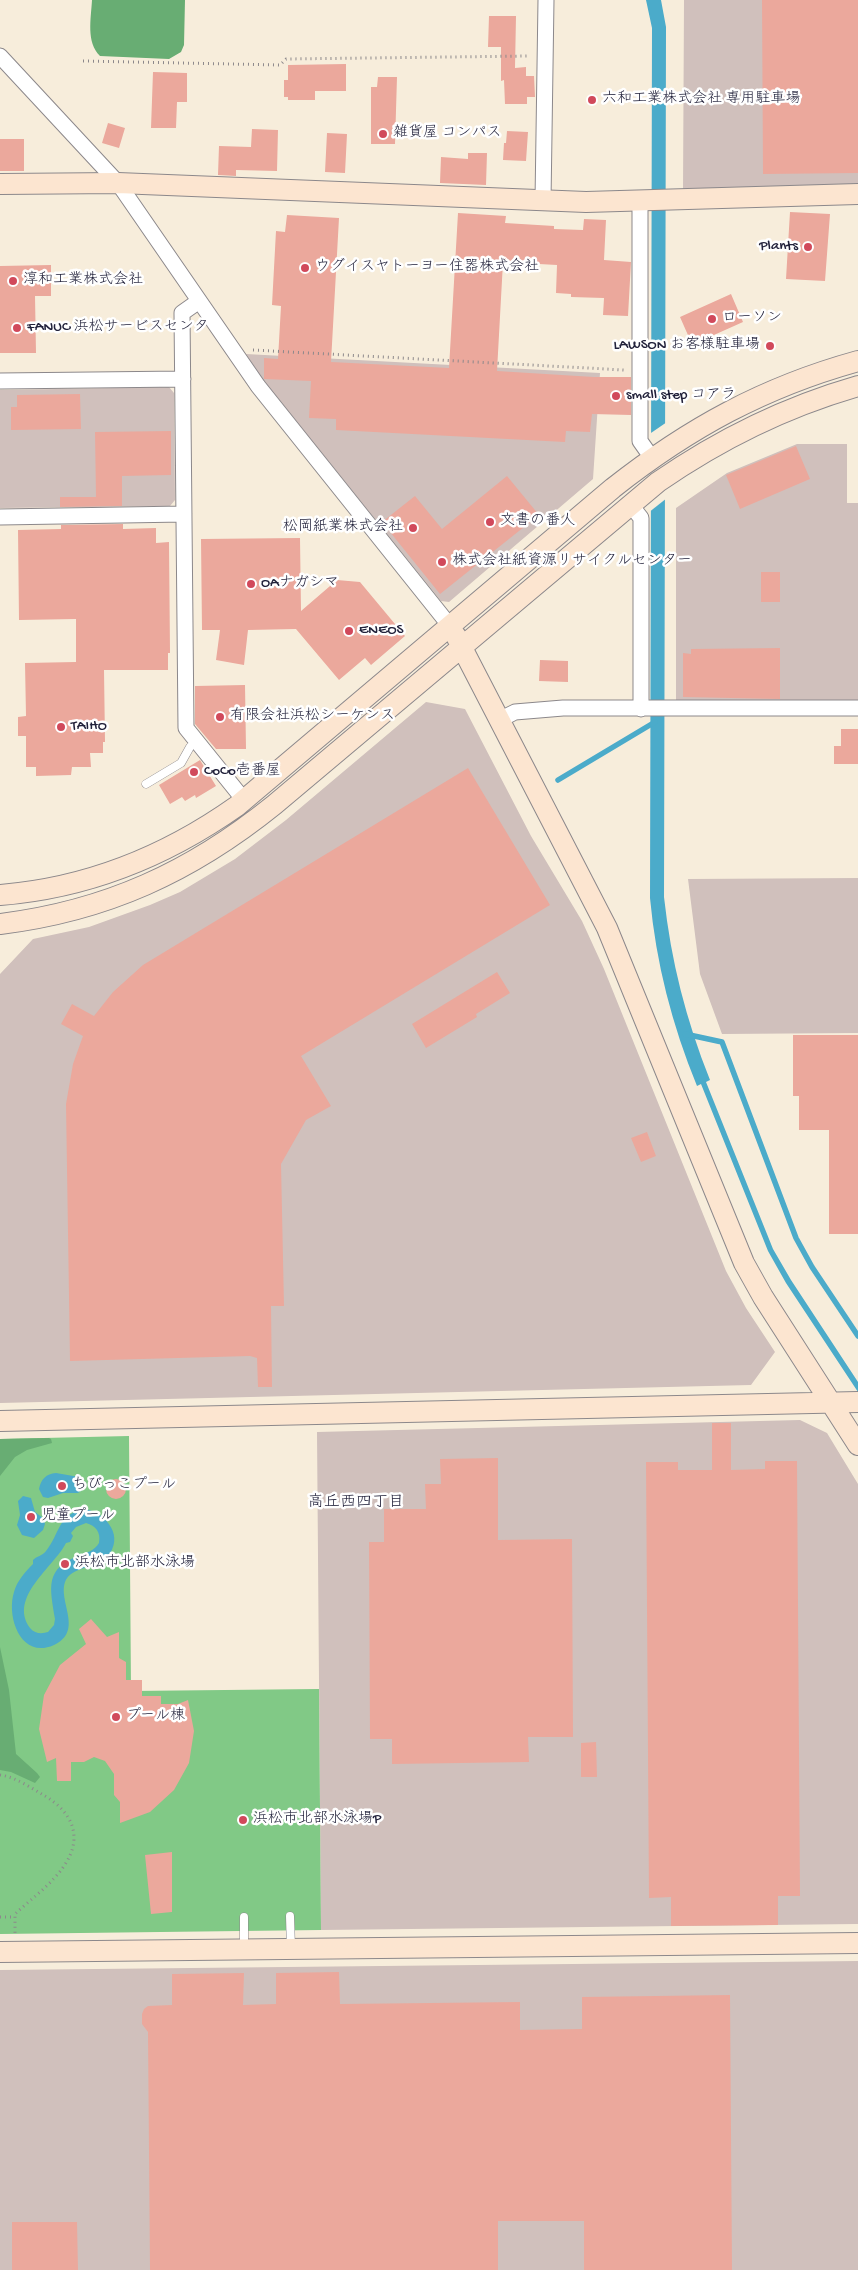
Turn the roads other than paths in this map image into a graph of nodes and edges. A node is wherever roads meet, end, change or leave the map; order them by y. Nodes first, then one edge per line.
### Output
1 (546, 0) edge
2 (0, 56) edge
3 (118, 183) junction
4 (0, 184) edge
5 (858, 194) edge
6 (543, 201) junction
7 (643, 202) junction
8 (199, 301) junction
9 (858, 361) edge
10 (183, 379) junction
11 (0, 381) edge
12 (858, 386) edge
13 (647, 457) junction
14 (638, 498) junction
15 (184, 514) junction
16 (0, 517) edge
17 (450, 626) junction
18 (461, 646) junction
19 (858, 708) edge
20 (642, 709) junction
21 (499, 720) junction
22 (190, 747) dead end
23 (146, 784) dead end
24 (244, 800) junction
25 (0, 895) edge
26 (0, 924) edge
27 (830, 1401) junction
28 (856, 1402) edge
29 (0, 1421) edge
30 (858, 1445) edge
31 (290, 1916) dead end
32 (244, 1917) dead end
33 (858, 1943) edge
34 (244, 1949) junction
35 (291, 1949) junction
36 (0, 1952) edge

1 - 6 street
2 - 3 street
3 - 4 street
3 - 6 street
3 - 8 street
5 - 7 street
6 - 7 street
7 - 13 street
8 - 10 street
8 - 17 street
9 - 13 street
10 - 11 street
10 - 15 street
12 - 14 street
13 - 17 street
14 - 18 street
14 - 20 street
15 - 16 street
15 - 24 street
17 - 18 street
17 - 24 street
18 - 21 street
18 - 26 street
19 - 20 street
20 - 21 street
21 - 27 street
22 - 23 lane
24 - 25 street
27 - 28 street
27 - 29 street
27 - 30 street
31 - 35 lane
32 - 34 lane
33 - 35 street
34 - 35 street
34 - 36 street

